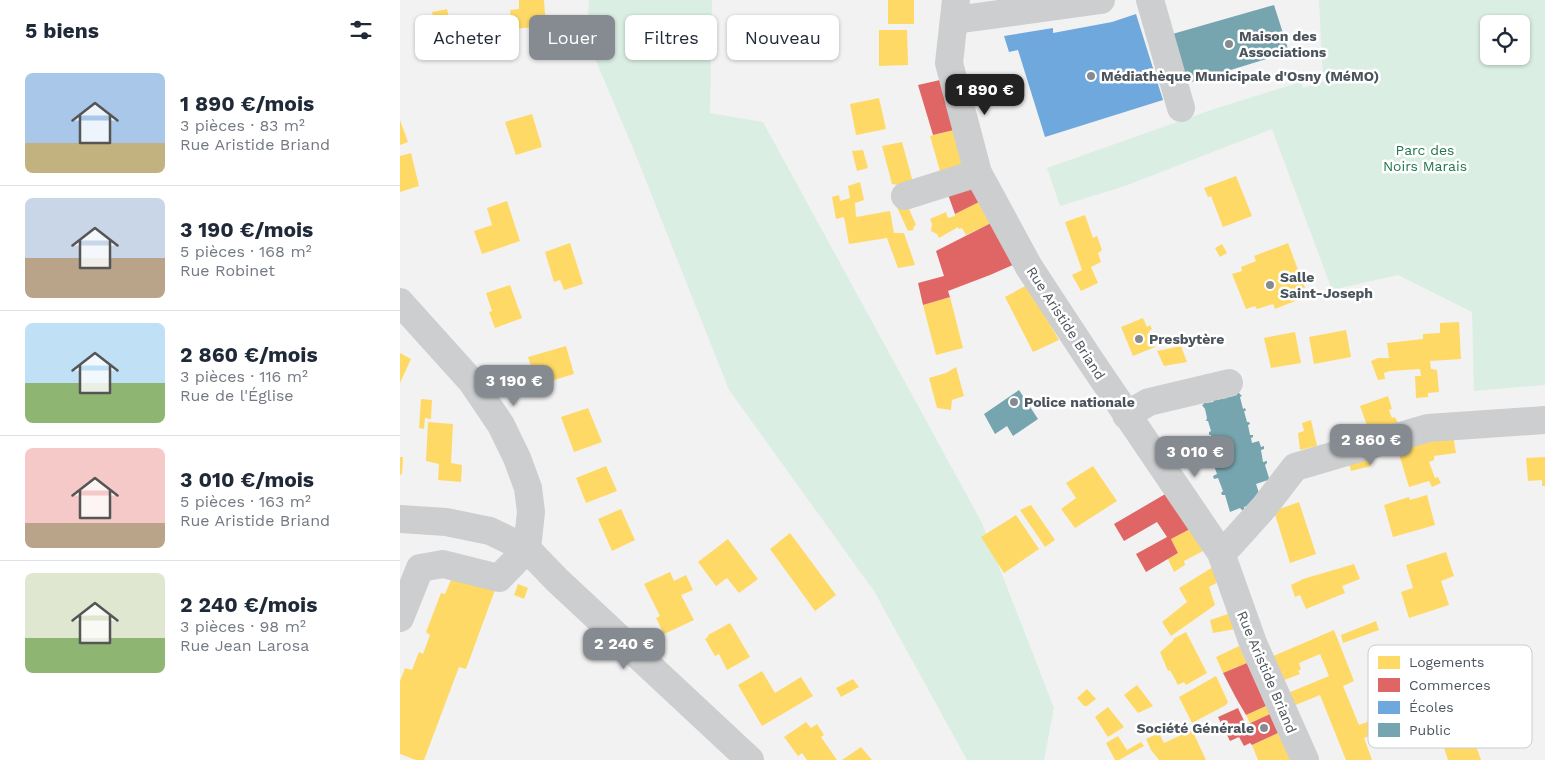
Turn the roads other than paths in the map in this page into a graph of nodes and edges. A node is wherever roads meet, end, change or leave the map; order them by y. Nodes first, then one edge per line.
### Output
1 (1101, 0) edge
2 (1150, 0) edge
3 (955, 10) edge
4 (1181, 108) dead end
5 (978, 173) junction
6 (905, 196) dead end
7 (400, 302) edge
8 (1229, 382) dead end
9 (1126, 415) junction
10 (1545, 420) edge
11 (400, 519) edge
12 (527, 550) junction
13 (1221, 553) junction
14 (400, 618) edge
15 (750, 760) edge
16 (1304, 760) edge

1 - 3 street
2 - 4 street
3 - 5 street, Rue Aristide Briand
5 - 6 street
5 - 9 street, Rue Aristide Briand
7 - 12 street
8 - 9 street
9 - 13 street, Rue Aristide Briand
10 - 13 street
11 - 12 street
12 - 14 street
12 - 15 street
13 - 16 street, Rue Aristide Briand

